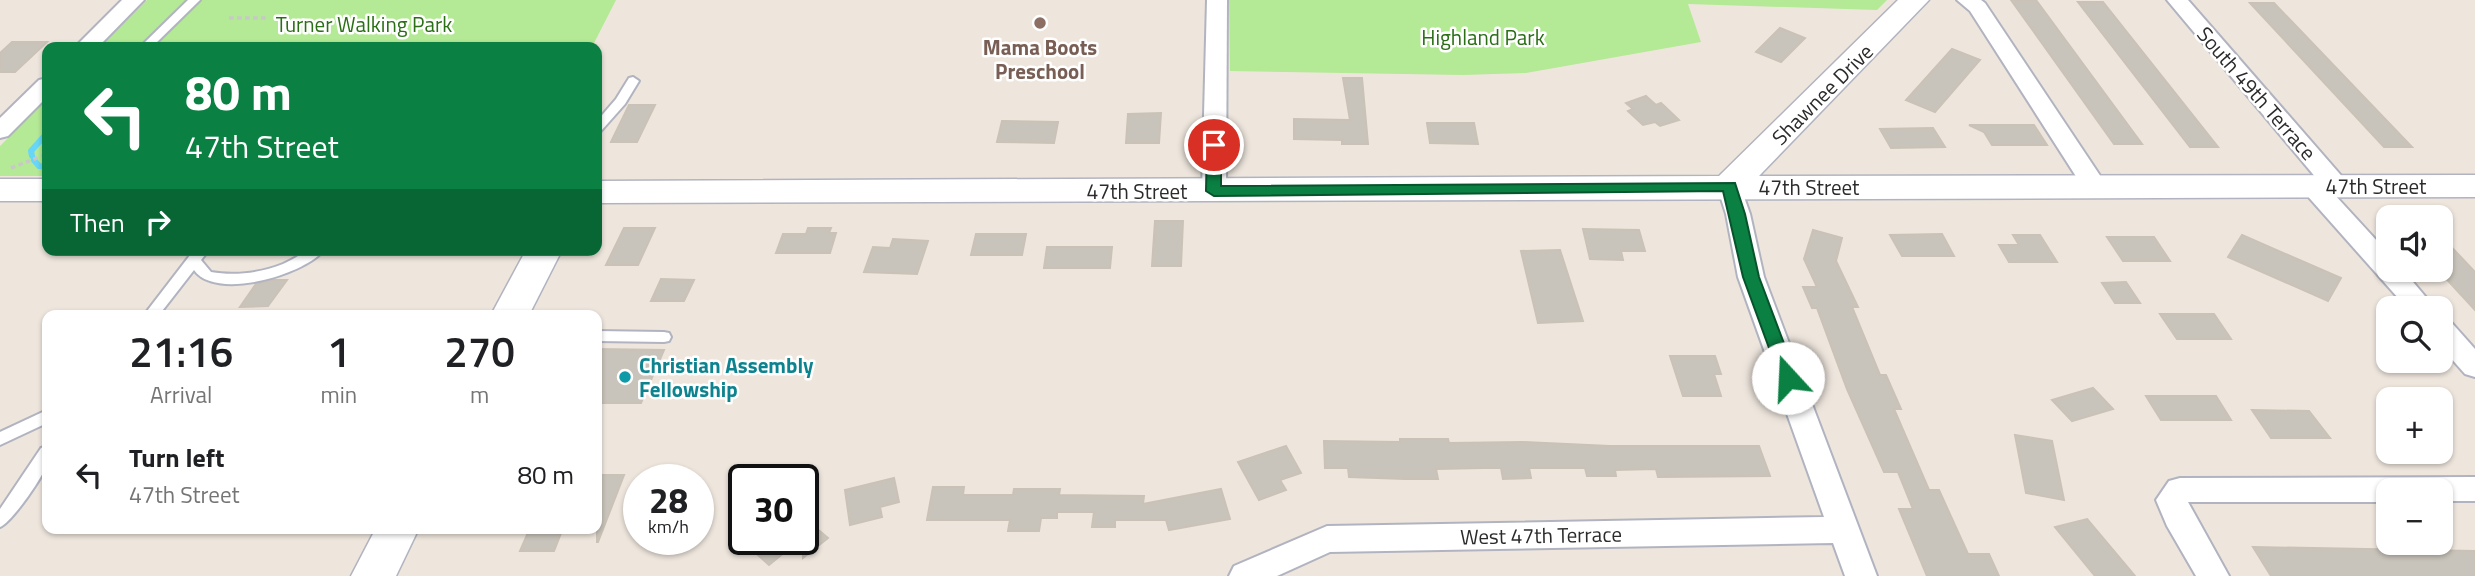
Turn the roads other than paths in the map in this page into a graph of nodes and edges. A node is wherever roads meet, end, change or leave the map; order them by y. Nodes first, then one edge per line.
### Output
1 (134, 0) edge
2 (194, 0) edge
3 (1217, 0) edge
4 (1914, 0) edge
5 (1967, 0) edge
6 (2177, 0) edge
7 (91, 42) edge
8 (151, 42) edge
9 (633, 81) dead end
10 (42, 90) edge
11 (602, 123) edge
12 (0, 131) edge
13 (1778, 139) junction
14 (1729, 186) junction
15 (2095, 186) junction
16 (2325, 186) junction
17 (2475, 186) edge
18 (1818, 187) junction
19 (0, 190) edge
20 (42, 190) edge
21 (1214, 191) junction
22 (602, 192) edge
23 (197, 256) edge
24 (198, 256) edge
25 (306, 256) edge
26 (541, 256) edge
27 (2412, 296) edge
28 (155, 310) edge
29 (513, 310) edge
30 (602, 335) edge
31 (664, 337) dead end
32 (2453, 342) edge
33 (2475, 367) edge
34 (42, 418) edge
35 (0, 439) edge
36 (42, 460) edge
37 (2474, 488) edge
38 (0, 520) edge
39 (1844, 530) junction
40 (395, 534) edge
41 (373, 576) edge
42 (1245, 576) edge
43 (1861, 576) edge
44 (2213, 576) edge

1 - 7 street
2 - 8 lane
3 - 21 street
4 - 13 main road, Shawnee Drive
5 - 15 street
6 - 16 street, South 49th Terrace
9 - 11 lane
10 - 12 street
13 - 14 main road, Shawnee Drive
13 - 18 main road
14 - 18 main road, 47th Street
14 - 21 main road, 47th Street
14 - 39 street
15 - 16 main road, 47th Street
15 - 18 main road, 47th Street
16 - 17 main road, 47th Street
16 - 27 street, South 49th Terrace
19 - 20 main road
21 - 22 main road, 47th Street
23 - 28 lane
24 - 25 lane
26 - 29 main road
30 - 31 lane
32 - 33 street
34 - 35 lane
36 - 38 lane
37 - 44 street
39 - 42 street, West 47th Terrace
39 - 43 street
40 - 41 main road

